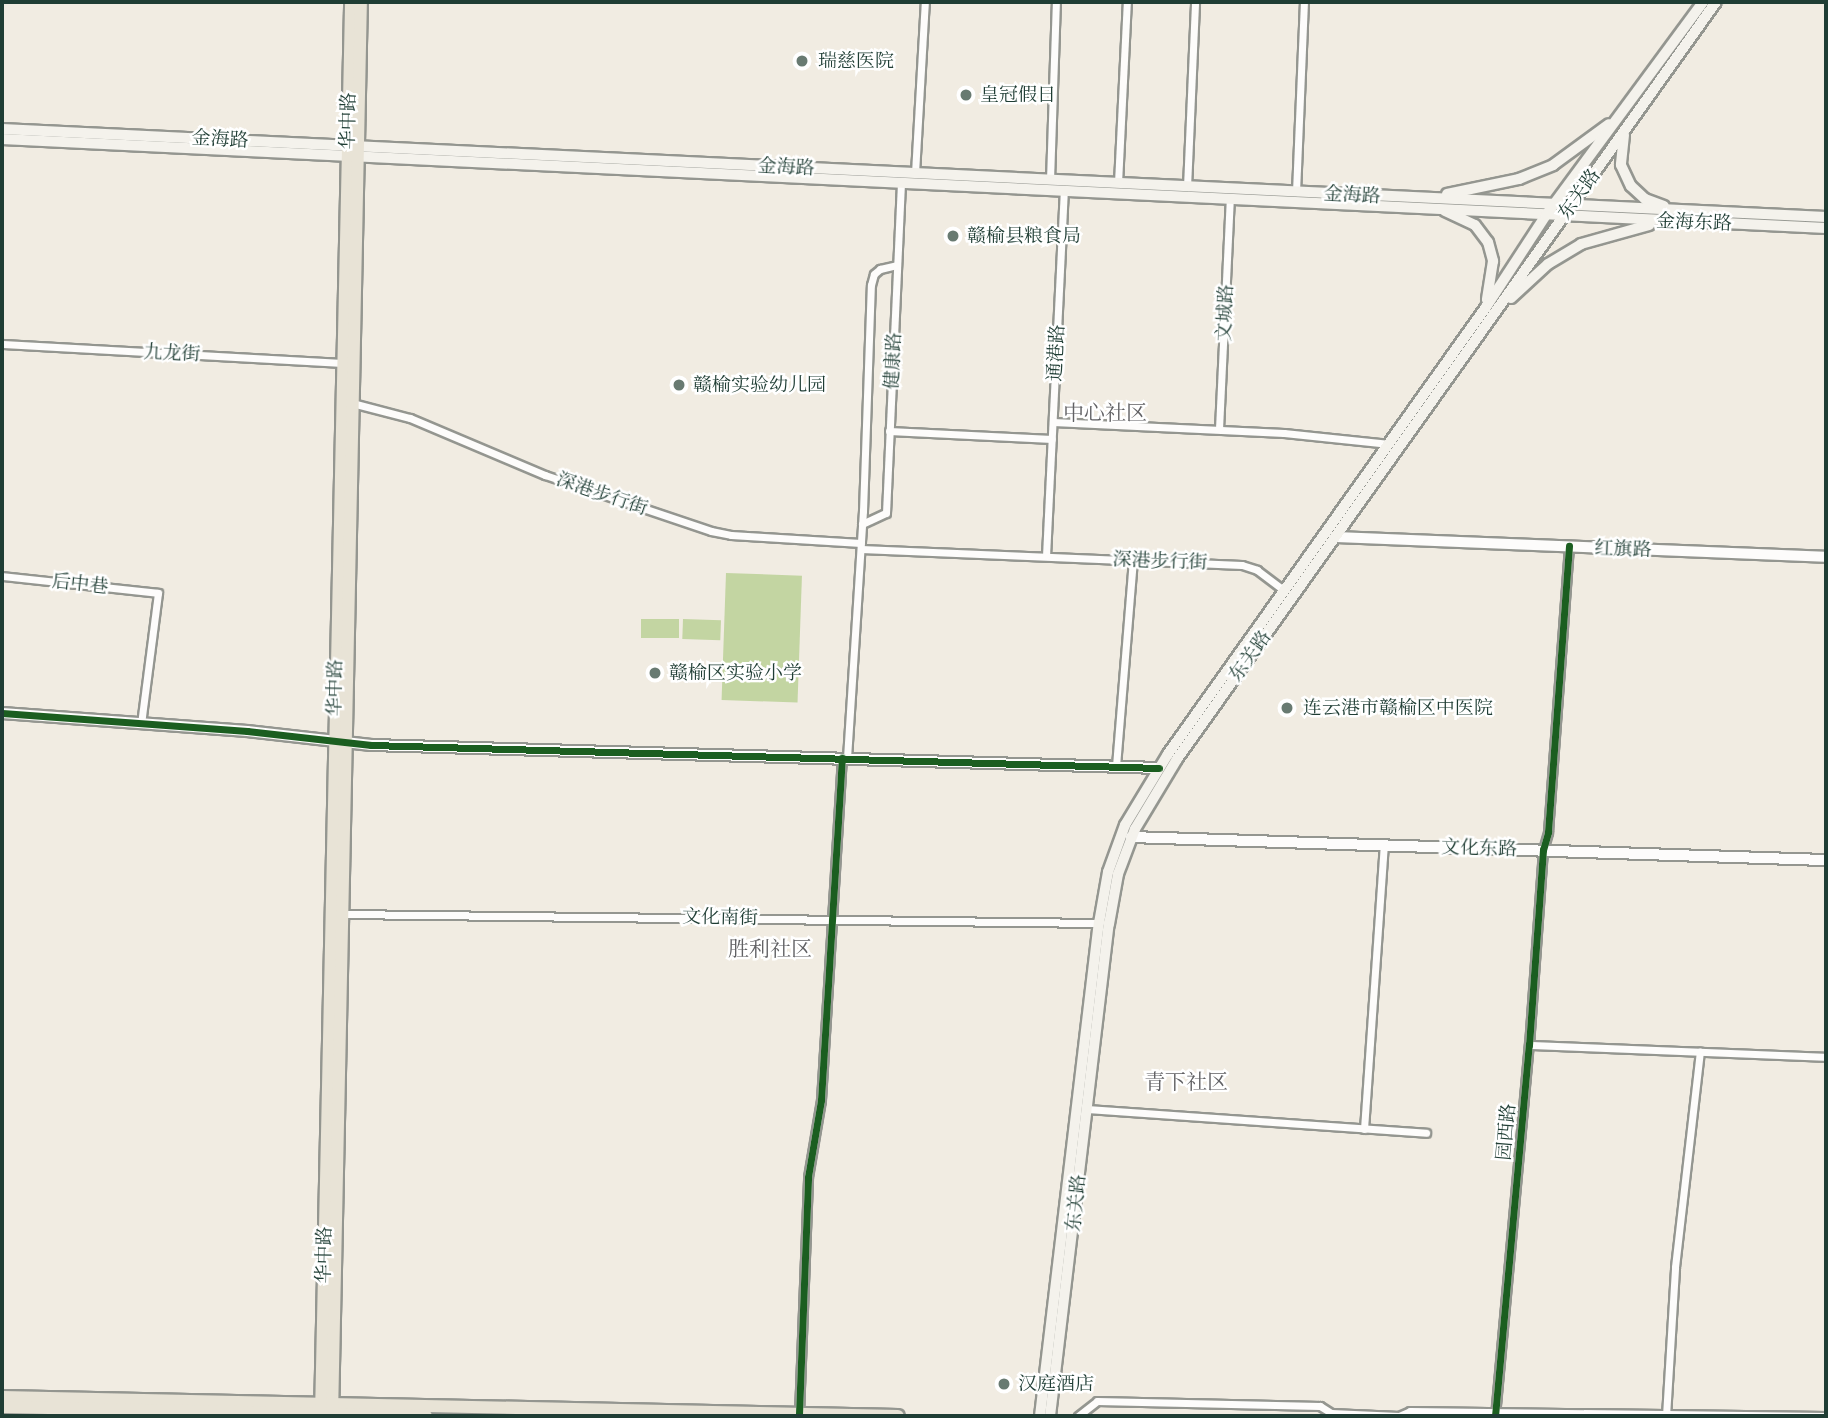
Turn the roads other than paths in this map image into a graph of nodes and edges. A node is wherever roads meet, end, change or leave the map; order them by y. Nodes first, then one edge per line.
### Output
1 (351, 2) edge
2 (361, 2) edge
3 (925, 2) edge
4 (1056, 2) edge
5 (1127, 2) edge
6 (1195, 2) edge
7 (1304, 2) edge
8 (1703, 2) edge
9 (1716, 2) edge
10 (1622, 114) junction
11 (1626, 128) junction
12 (2, 129) edge
13 (2, 139) edge
14 (353, 151) junction
15 (915, 173) junction
16 (1050, 180) junction
17 (901, 183) junction
18 (1118, 183) junction
19 (1187, 187) junction
20 (1064, 191) junction
21 (1296, 192) junction
22 (1230, 198) junction
23 (1418, 198) junction
24 (1554, 204) junction
25 (1570, 205) junction
26 (1440, 209) junction
27 (1673, 209) junction
28 (1546, 215) junction
29 (1562, 217) junction
30 (1826, 217) edge
31 (1667, 221) junction
32 (1826, 228) edge
33 (897, 265) junction
34 (1490, 310) junction
35 (2, 344) edge
36 (343, 363) junction
37 (352, 403) junction
38 (1053, 422) junction
39 (1219, 429) junction
40 (890, 432) junction
41 (1052, 439) junction
42 (1389, 444) junction
43 (862, 524) junction
44 (1335, 537) junction
45 (861, 546) junction
46 (1569, 547) junction
47 (1046, 556) junction
48 (1826, 557) edge
49 (1133, 560) junction
50 (2, 576) edge
51 (1284, 590) junction
52 (2, 713) edge
53 (141, 724) junction
54 (340, 741) junction
55 (845, 758) junction
56 (1116, 766) junction
57 (1159, 768) junction
58 (1131, 837) junction
59 (1384, 845) junction
60 (1543, 850) junction
61 (1826, 860) edge
62 (341, 914) junction
63 (833, 919) junction
64 (1099, 923) junction
65 (1529, 1045) junction
66 (1700, 1051) junction
67 (1826, 1057) edge
68 (1087, 1109) junction
69 (1364, 1129) junction
70 (1426, 1133) dead end
71 (2, 1397) edge
72 (2, 1407) edge
73 (327, 1411) edge
74 (1495, 1414) edge
75 (1666, 1414) edge
76 (799, 1415) edge
77 (426, 1416) edge
78 (898, 1416) edge
79 (1040, 1416) edge
80 (1050, 1416) edge
81 (1078, 1416) edge
82 (1826, 1416) edge

1 - 14 main road, 华中路
2 - 14 main road, 华中路
3 - 15 street
4 - 16 street
5 - 18 street
6 - 19 street
7 - 21 street
8 - 10 main road, 东关路
9 - 11 main road, 东关路
10 - 23 main road
10 - 24 main road, 东关路
11 - 25 main road, 东关路
11 - 27 main road
12 - 14 main road, 金海路
13 - 14 main road, 金海路
14 - 15 main road, 金海路
14 - 17 main road, 金海路
14 - 36 main road, 华中路
14 - 37 main road, 华中路
15 - 16 main road, 金海路
16 - 18 main road, 金海路
17 - 20 main road, 金海路
17 - 33 street, 健康路
18 - 19 main road, 金海路
19 - 21 main road, 金海路
20 - 22 main road, 金海路
20 - 38 street, 通港路
21 - 23 main road, 金海路
22 - 26 main road, 金海路
22 - 39 street, 文城路
23 - 24 main road, 金海路
24 - 25 main road, 金海路
24 - 28 main road, 东关路
25 - 27 main road, 金海东路
25 - 29 main road, 东关路
26 - 28 main road, 金海路
26 - 34 main road
27 - 30 main road, 金海东路
28 - 29 main road, 金海路
28 - 34 main road, 东关路
29 - 31 main road, 金海东路
29 - 34 main road, 东关路
31 - 32 main road, 金海东路
31 - 34 main road
33 - 40 street, 健康路
33 - 43 street
34 - 42 main road, 东关路
34 - 44 main road, 东关路
35 - 36 street, 九龙街
36 - 54 main road, 华中路
37 - 45 street, 深港步行街
37 - 54 main road, 华中路
38 - 39 street
38 - 41 street, 通港路
39 - 42 street
40 - 41 street
40 - 43 street, 健康路
41 - 47 street, 通港路
42 - 51 main road, 东关路
43 - 45 street
44 - 46 street, 红旗路
44 - 58 main road, 东关路
45 - 47 street, 深港步行街
45 - 55 street
46 - 48 street, 红旗路
46 - 60 street, 园西路
47 - 49 street, 深港步行街
49 - 51 street, 深港步行街
49 - 56 street
50 - 53 street, 后中巷
51 - 57 main road, 东关路
52 - 53 street
53 - 54 street
54 - 55 street
54 - 62 main road, 华中路
54 - 73 main road, 华中路
55 - 56 street
55 - 63 street
56 - 57 street
57 - 64 main road, 东关路
58 - 59 street, 文化东路
58 - 68 main road, 东关路
59 - 60 street, 文化东路
59 - 69 street
60 - 61 street, 文化东路
60 - 65 street, 园西路
62 - 63 street, 文化南街
62 - 73 main road, 华中路
63 - 64 street, 文化南街
63 - 76 street
64 - 79 main road, 东关路
65 - 66 street
65 - 74 street, 园西路
66 - 67 street
66 - 75 street
68 - 69 street
68 - 80 main road, 东关路
69 - 70 street
71 - 73 main road
72 - 73 main road
73 - 76 main road
73 - 77 main road
74 - 75 street
74 - 81 street
75 - 82 street
76 - 78 main road

